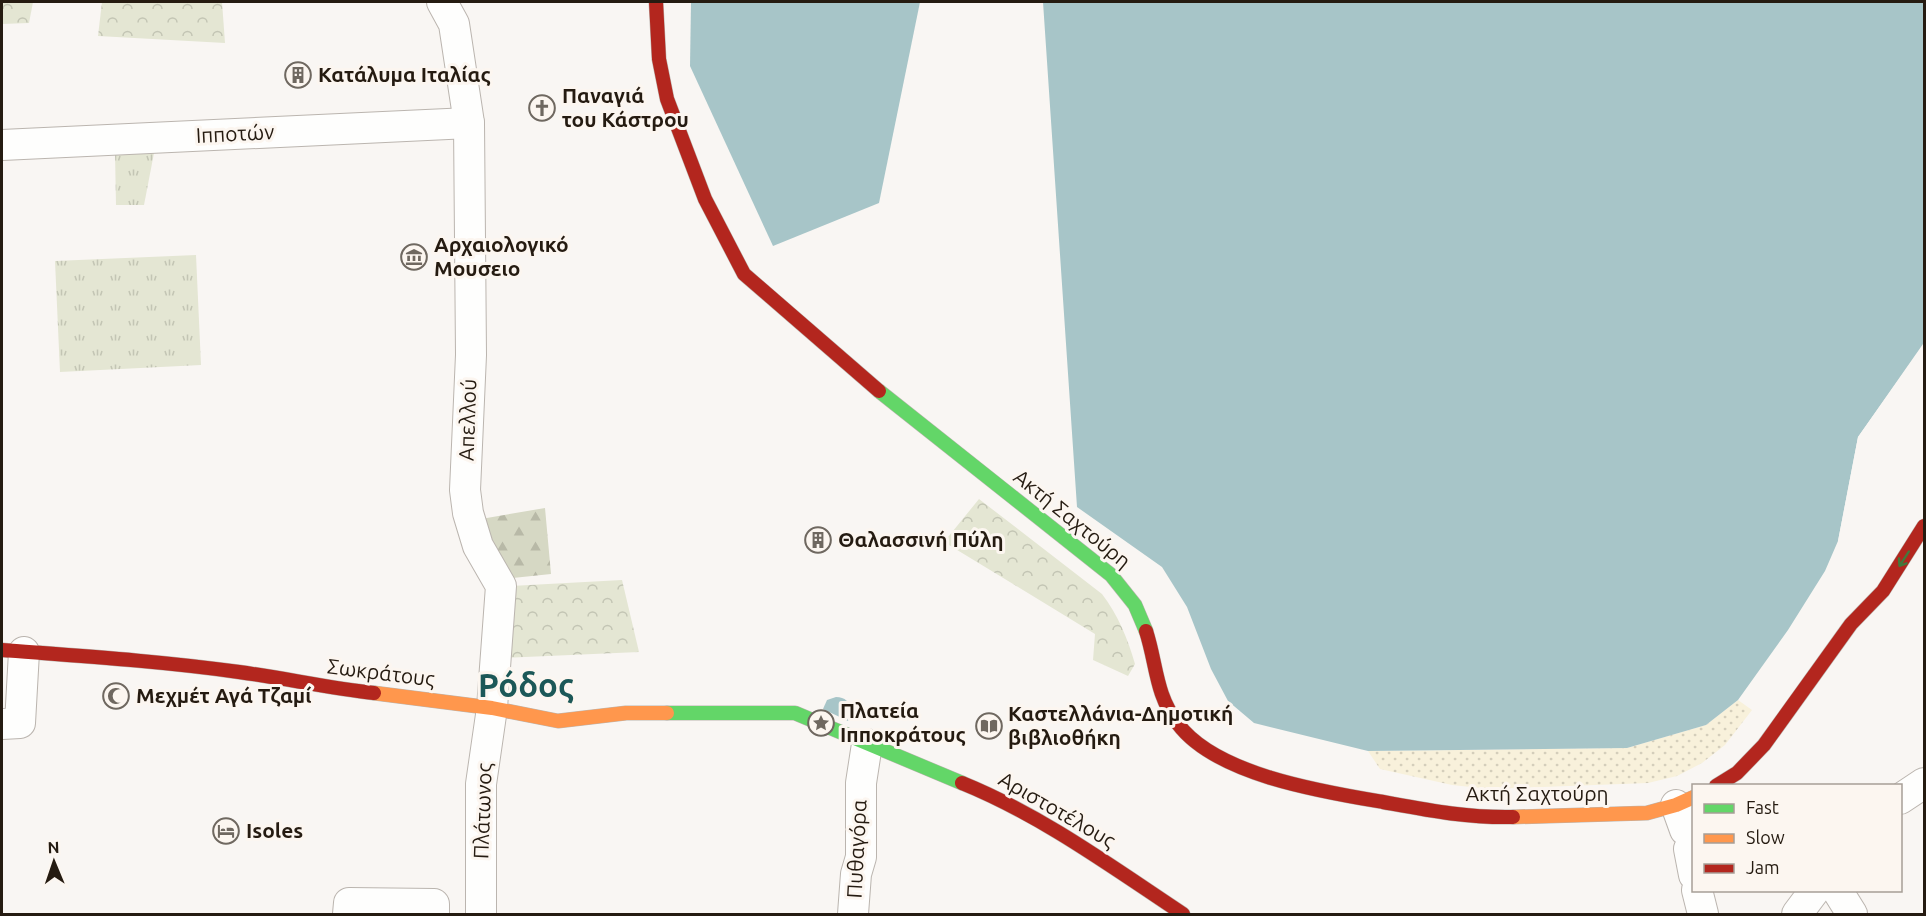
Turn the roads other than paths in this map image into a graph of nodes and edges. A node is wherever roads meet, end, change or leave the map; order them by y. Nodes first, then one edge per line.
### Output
1 (442, 2) edge
2 (656, 2) edge
3 (469, 123) junction
4 (2, 145) edge
5 (1924, 526) edge
6 (1908, 581) dead end
7 (1883, 591) junction
8 (13, 651) edge
9 (492, 708) junction
10 (2, 724) edge
11 (867, 744) junction
12 (1924, 783) edge
13 (1719, 784) edge
14 (1902, 798) edge
15 (1687, 831) edge
16 (1697, 892) edge
17 (1814, 892) edge
18 (1838, 892) edge
19 (348, 915) edge
20 (434, 915) edge
21 (481, 915) edge
22 (853, 915) edge
23 (1183, 915) edge
24 (1703, 915) edge
25 (1797, 915) edge
26 (1852, 915) edge

1 - 3 street, Απελλού
2 - 15 main road, Ακτή Σαχτούρη
3 - 4 street, Ιπποτών
3 - 9 street, Απελλού
5 -> 7 main road
6 - 7 main road
7 - 13 main road
8 - 9 main road, Σωκράτους
8 - 10 street
9 - 11 main road, Σωκράτους
9 - 21 street, Πλάτωνος
11 - 22 street, Πυθαγόρα
11 - 23 main road, Αριστοτέλους
12 - 14 street
16 - 24 street
17 - 25 street
18 - 26 street
19 - 20 street

